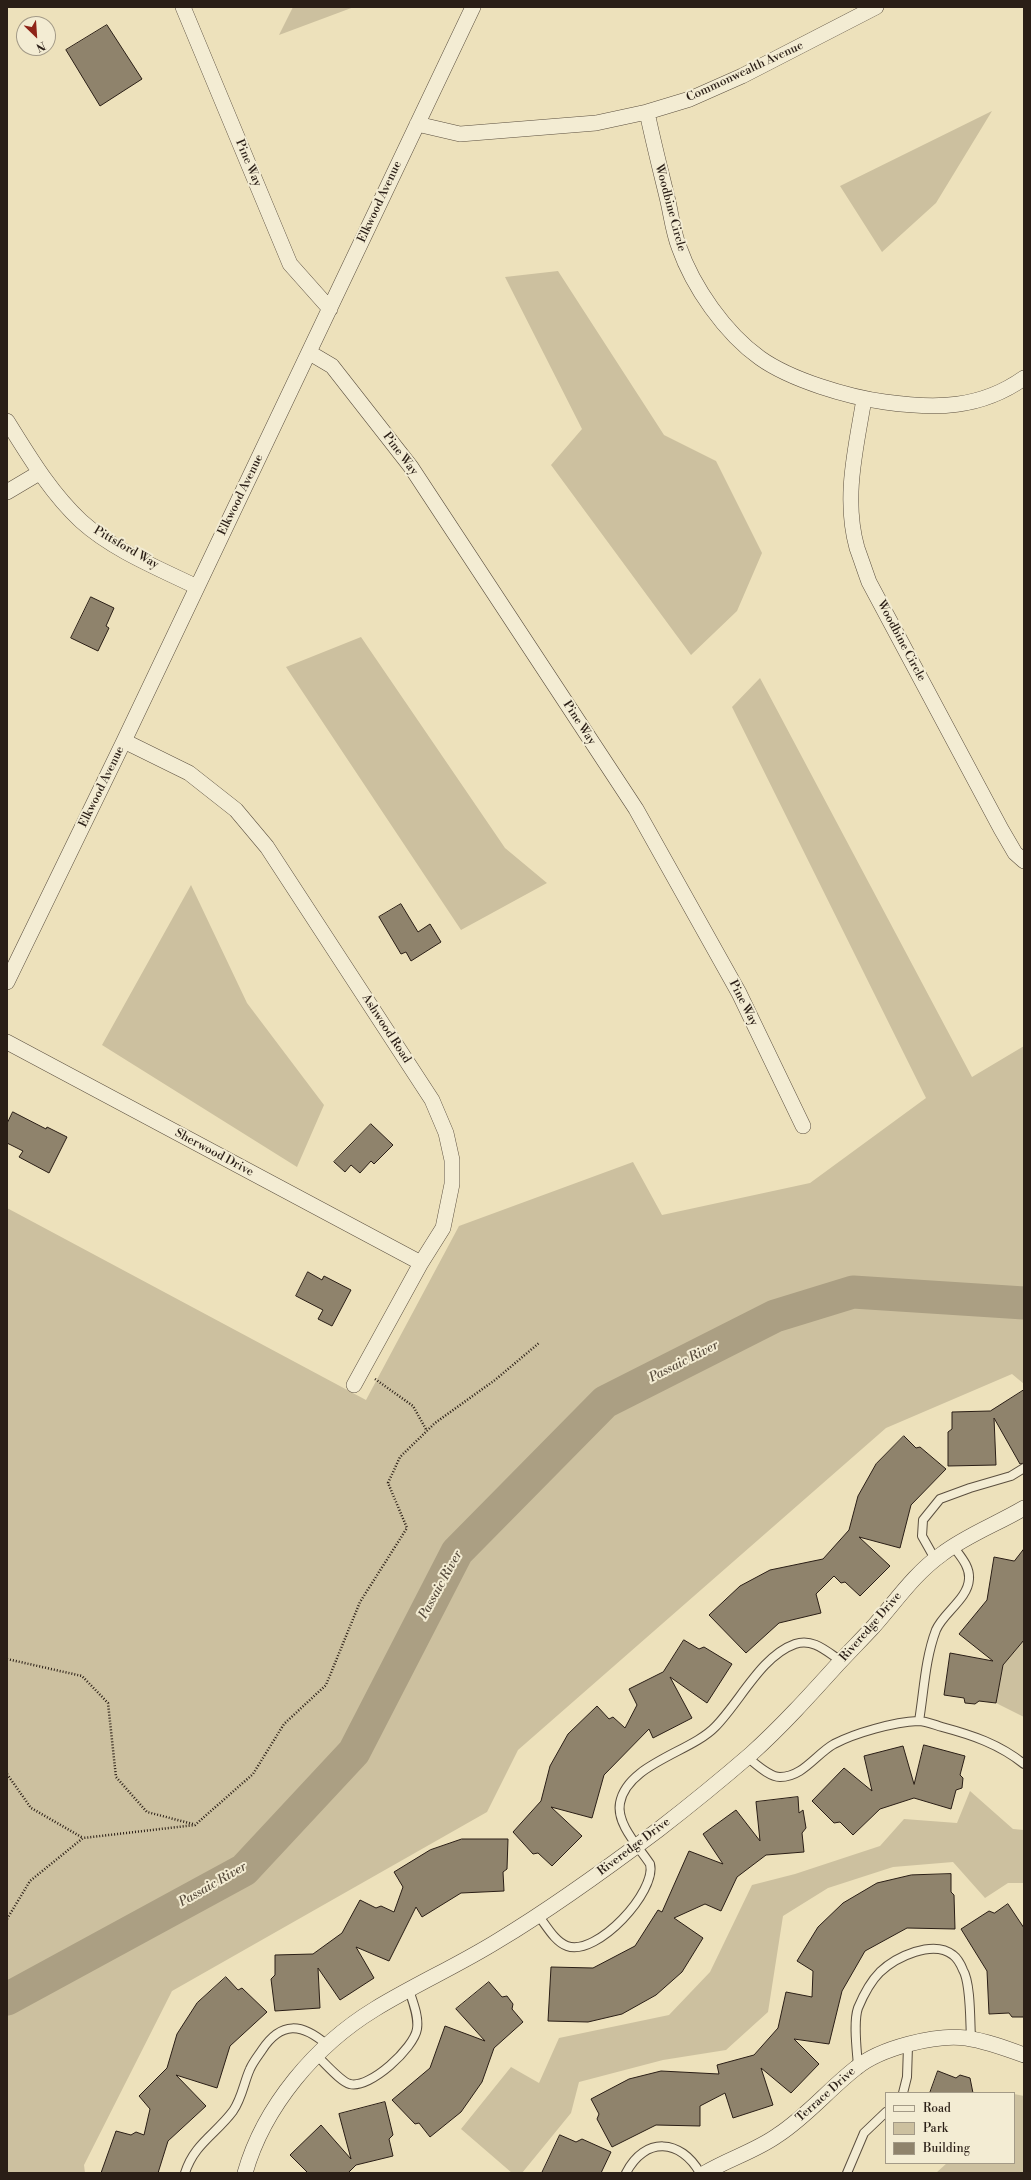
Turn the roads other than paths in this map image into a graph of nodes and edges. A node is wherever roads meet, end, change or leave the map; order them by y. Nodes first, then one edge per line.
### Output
1 (184, 7) edge
2 (473, 7) edge
3 (876, 7) edge
4 (647, 112) junction
5 (417, 124) junction
6 (330, 309) junction
7 (310, 353) junction
8 (1024, 378) edge
9 (864, 399) junction
10 (7, 421) edge
11 (39, 474) junction
12 (7, 492) edge
13 (197, 587) junction
14 (124, 741) junction
15 (1024, 861) edge
16 (7, 982) edge
17 (7, 1042) edge
18 (803, 1126) dead end
19 (421, 1263) junction
20 (354, 1385) dead end
21 (1024, 1468) edge
22 (1024, 1508) edge
23 (953, 1546) junction
24 (935, 1559) junction
25 (841, 1660) junction
26 (919, 1721) junction
27 (747, 1757) junction
28 (1024, 1764) edge
29 (638, 1845) junction
30 (538, 1915) junction
31 (410, 1990) junction
32 (971, 2039) junction
33 (327, 2045) junction
34 (908, 2046) junction
35 (1024, 2055) edge
36 (317, 2056) junction
37 (858, 2066) junction
38 (903, 2092) edge
39 (885, 2113) edge
40 (185, 2173) edge
41 (245, 2173) edge
42 (626, 2173) edge
43 (700, 2173) edge
44 (705, 2173) edge
45 (847, 2173) edge

1 - 6 street, Pine Way
2 - 5 street, Elkwood Avenue
3 - 4 street, Commonwealth Avenue
4 - 5 street, Commonwealth Avenue
4 - 9 street, Woodbine Circle
5 - 6 street, Elkwood Avenue
6 - 7 street, Elkwood Avenue
7 - 13 street, Elkwood Avenue
7 - 18 street, Pine Way
8 - 9 street, Woodbine Circle
9 - 15 street, Woodbine Circle
10 - 11 street, Pittsford Way
11 - 12 street
11 - 13 street, Pittsford Way
13 - 14 street, Elkwood Avenue
14 - 16 street, Elkwood Avenue
14 - 19 street, Ashwood Road
17 - 19 street, Sherwood Drive
19 - 20 street, Ashwood Road
21 - 24 lane
22 - 23 street, Riveredge Drive
23 - 24 street, Riveredge Drive
23 - 26 lane
24 - 25 street, Riveredge Drive
25 - 27 street, Riveredge Drive
25 - 29 lane
26 - 27 lane
26 - 28 lane
27 - 29 street, Riveredge Drive
29 - 30 street, Riveredge Drive
29 - 30 lane
30 - 31 street, Riveredge Drive
31 - 33 street, Riveredge Drive
31 - 36 lane
32 - 34 street, Terrace Drive
32 - 35 street, Terrace Drive
32 - 37 lane
33 - 36 street, Riveredge Drive
33 - 40 lane
34 - 37 street, Terrace Drive
34 - 38 lane
36 - 41 street, Riveredge Drive
37 - 44 street, Terrace Drive
39 - 45 lane
42 - 43 lane

